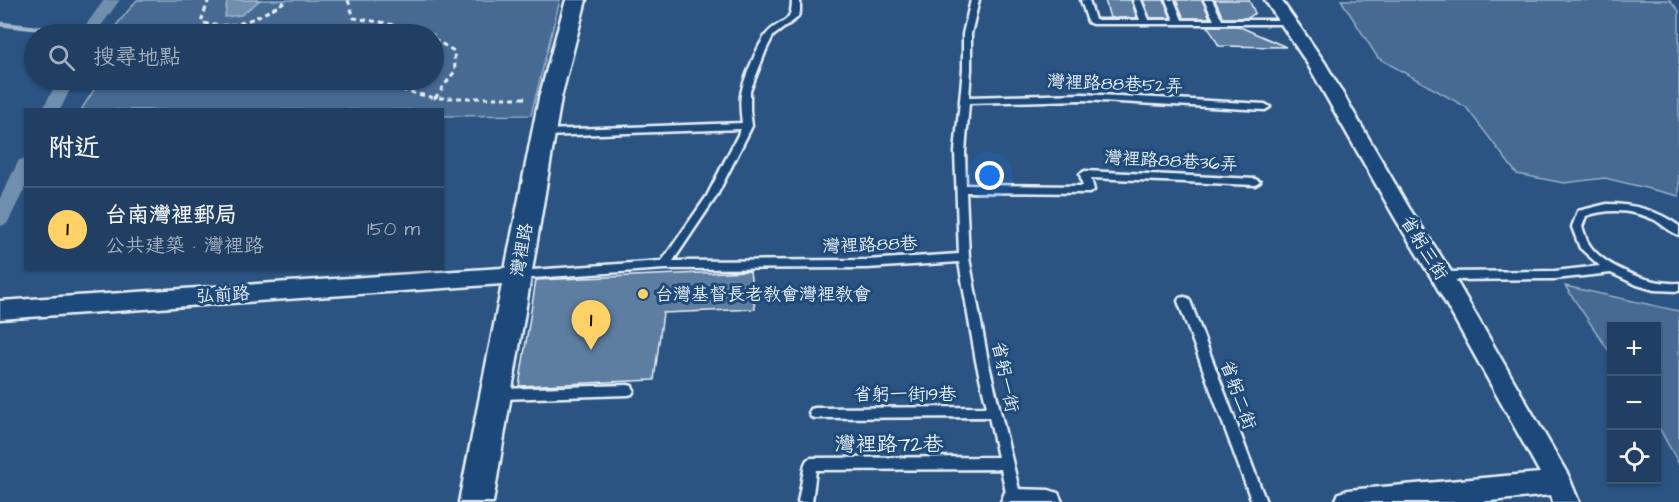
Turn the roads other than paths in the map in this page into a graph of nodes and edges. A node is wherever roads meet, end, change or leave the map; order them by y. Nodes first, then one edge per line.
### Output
1 (576, 0) edge
2 (796, 0) edge
3 (975, 0) edge
4 (1085, 0) edge
5 (1137, 0) edge
6 (1170, 0) edge
7 (1208, 0) edge
8 (1273, 0) edge
9 (1145, 21) junction
10 (1179, 21) junction
11 (1219, 21) junction
12 (1288, 22) junction
13 (965, 100) junction
14 (1265, 107) dead end
15 (747, 126) junction
16 (544, 133) junction
17 (1255, 182) dead end
18 (961, 188) junction
19 (1679, 231) edge
20 (964, 258) junction
21 (665, 265) junction
22 (1611, 269) junction
23 (518, 275) junction
24 (1442, 276) junction
25 (1679, 287) edge
26 (1184, 301) dead end
27 (0, 310) edge
28 (628, 390) dead end
29 (496, 394) junction
30 (815, 412) dead end
31 (994, 412) junction
32 (1006, 463) junction
33 (1562, 493) edge
34 (1014, 501) edge
35 (476, 502) edge
36 (805, 502) edge
37 (1048, 502) edge
38 (1259, 502) edge
39 (1348, 502) edge

1 - 16 street, 灣裡路
2 - 15 lane
3 - 13 lane
4 - 9 lane
5 - 9 lane
6 - 10 lane
7 - 11 lane
8 - 12 street, 省躬三街
9 - 10 lane
10 - 11 lane
11 - 12 lane
12 - 24 street, 省躬三街
13 - 14 lane, 灣裡路88巷52弄
13 - 18 lane
15 - 16 lane
15 - 21 lane
16 - 23 street, 灣裡路
17 - 18 lane, 灣裡路88巷36弄
18 - 20 lane
19 - 22 lane
20 - 21 lane, 灣裡路88巷
20 - 31 lane, 省躬一街
21 - 23 lane, 灣裡路88巷
22 - 24 lane
22 - 25 lane
23 - 27 street, 弘前路
23 - 29 street, 灣裡路
24 - 33 street, 省躬三街
26 - 38 lane, 省躬二街
28 - 29 lane
29 - 35 street, 灣裡路
30 - 31 lane, 省躬一街19巷
31 - 32 lane, 省躬一街
32 - 34 lane, 省躬一街
32 - 36 lane, 灣裡路72巷
33 - 39 street
34 - 37 street

